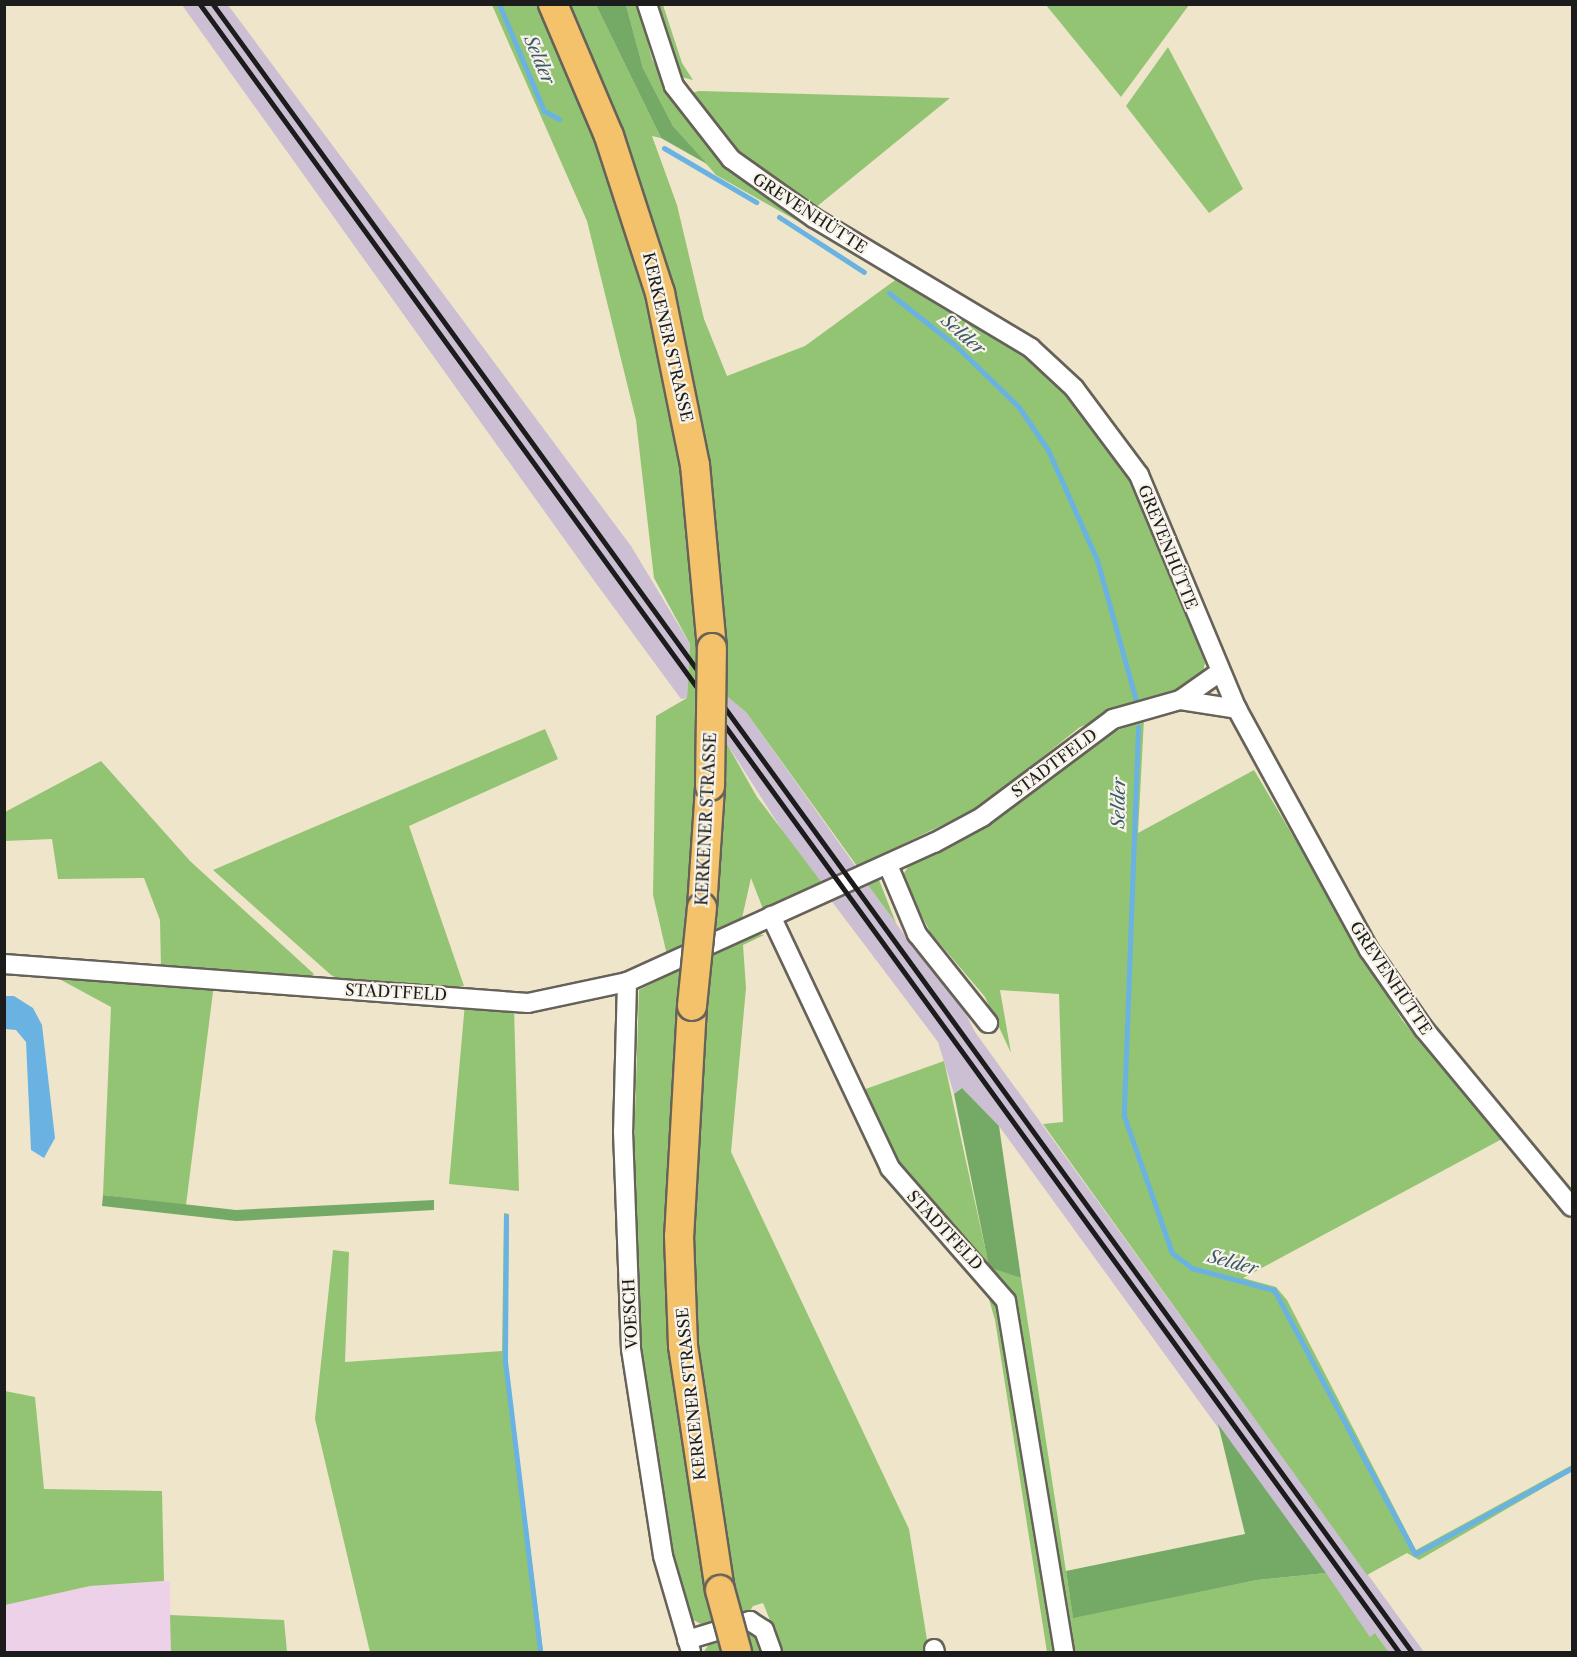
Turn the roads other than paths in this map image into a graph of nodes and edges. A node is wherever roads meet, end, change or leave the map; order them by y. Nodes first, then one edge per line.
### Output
1 (553, 4) edge
2 (647, 4) edge
3 (1220, 672) junction
4 (1180, 700) junction
5 (1237, 709) junction
6 (888, 865) junction
7 (771, 916) junction
8 (4, 964) edge
9 (627, 982) junction
10 (988, 1023) dead end
11 (1572, 1207) edge
12 (689, 1646) edge
13 (737, 1653) edge
14 (772, 1653) edge
15 (1064, 1653) edge

1 - 13 main road, KERKENER STRASSE, bridge
2 - 3 street, GREVENHÜTTE
3 - 4 street, STADTFELD
3 - 5 street, GREVENHÜTTE
4 - 5 street, STADTFELD
4 - 6 street, STADTFELD
5 - 11 street, GREVENHÜTTE
6 - 7 street, STADTFELD
6 - 10 street
7 - 9 street, STADTFELD
7 - 15 street, STADTFELD
8 - 9 street, STADTFELD
9 - 12 street, VOESCH
12 - 14 street, VOESCH

